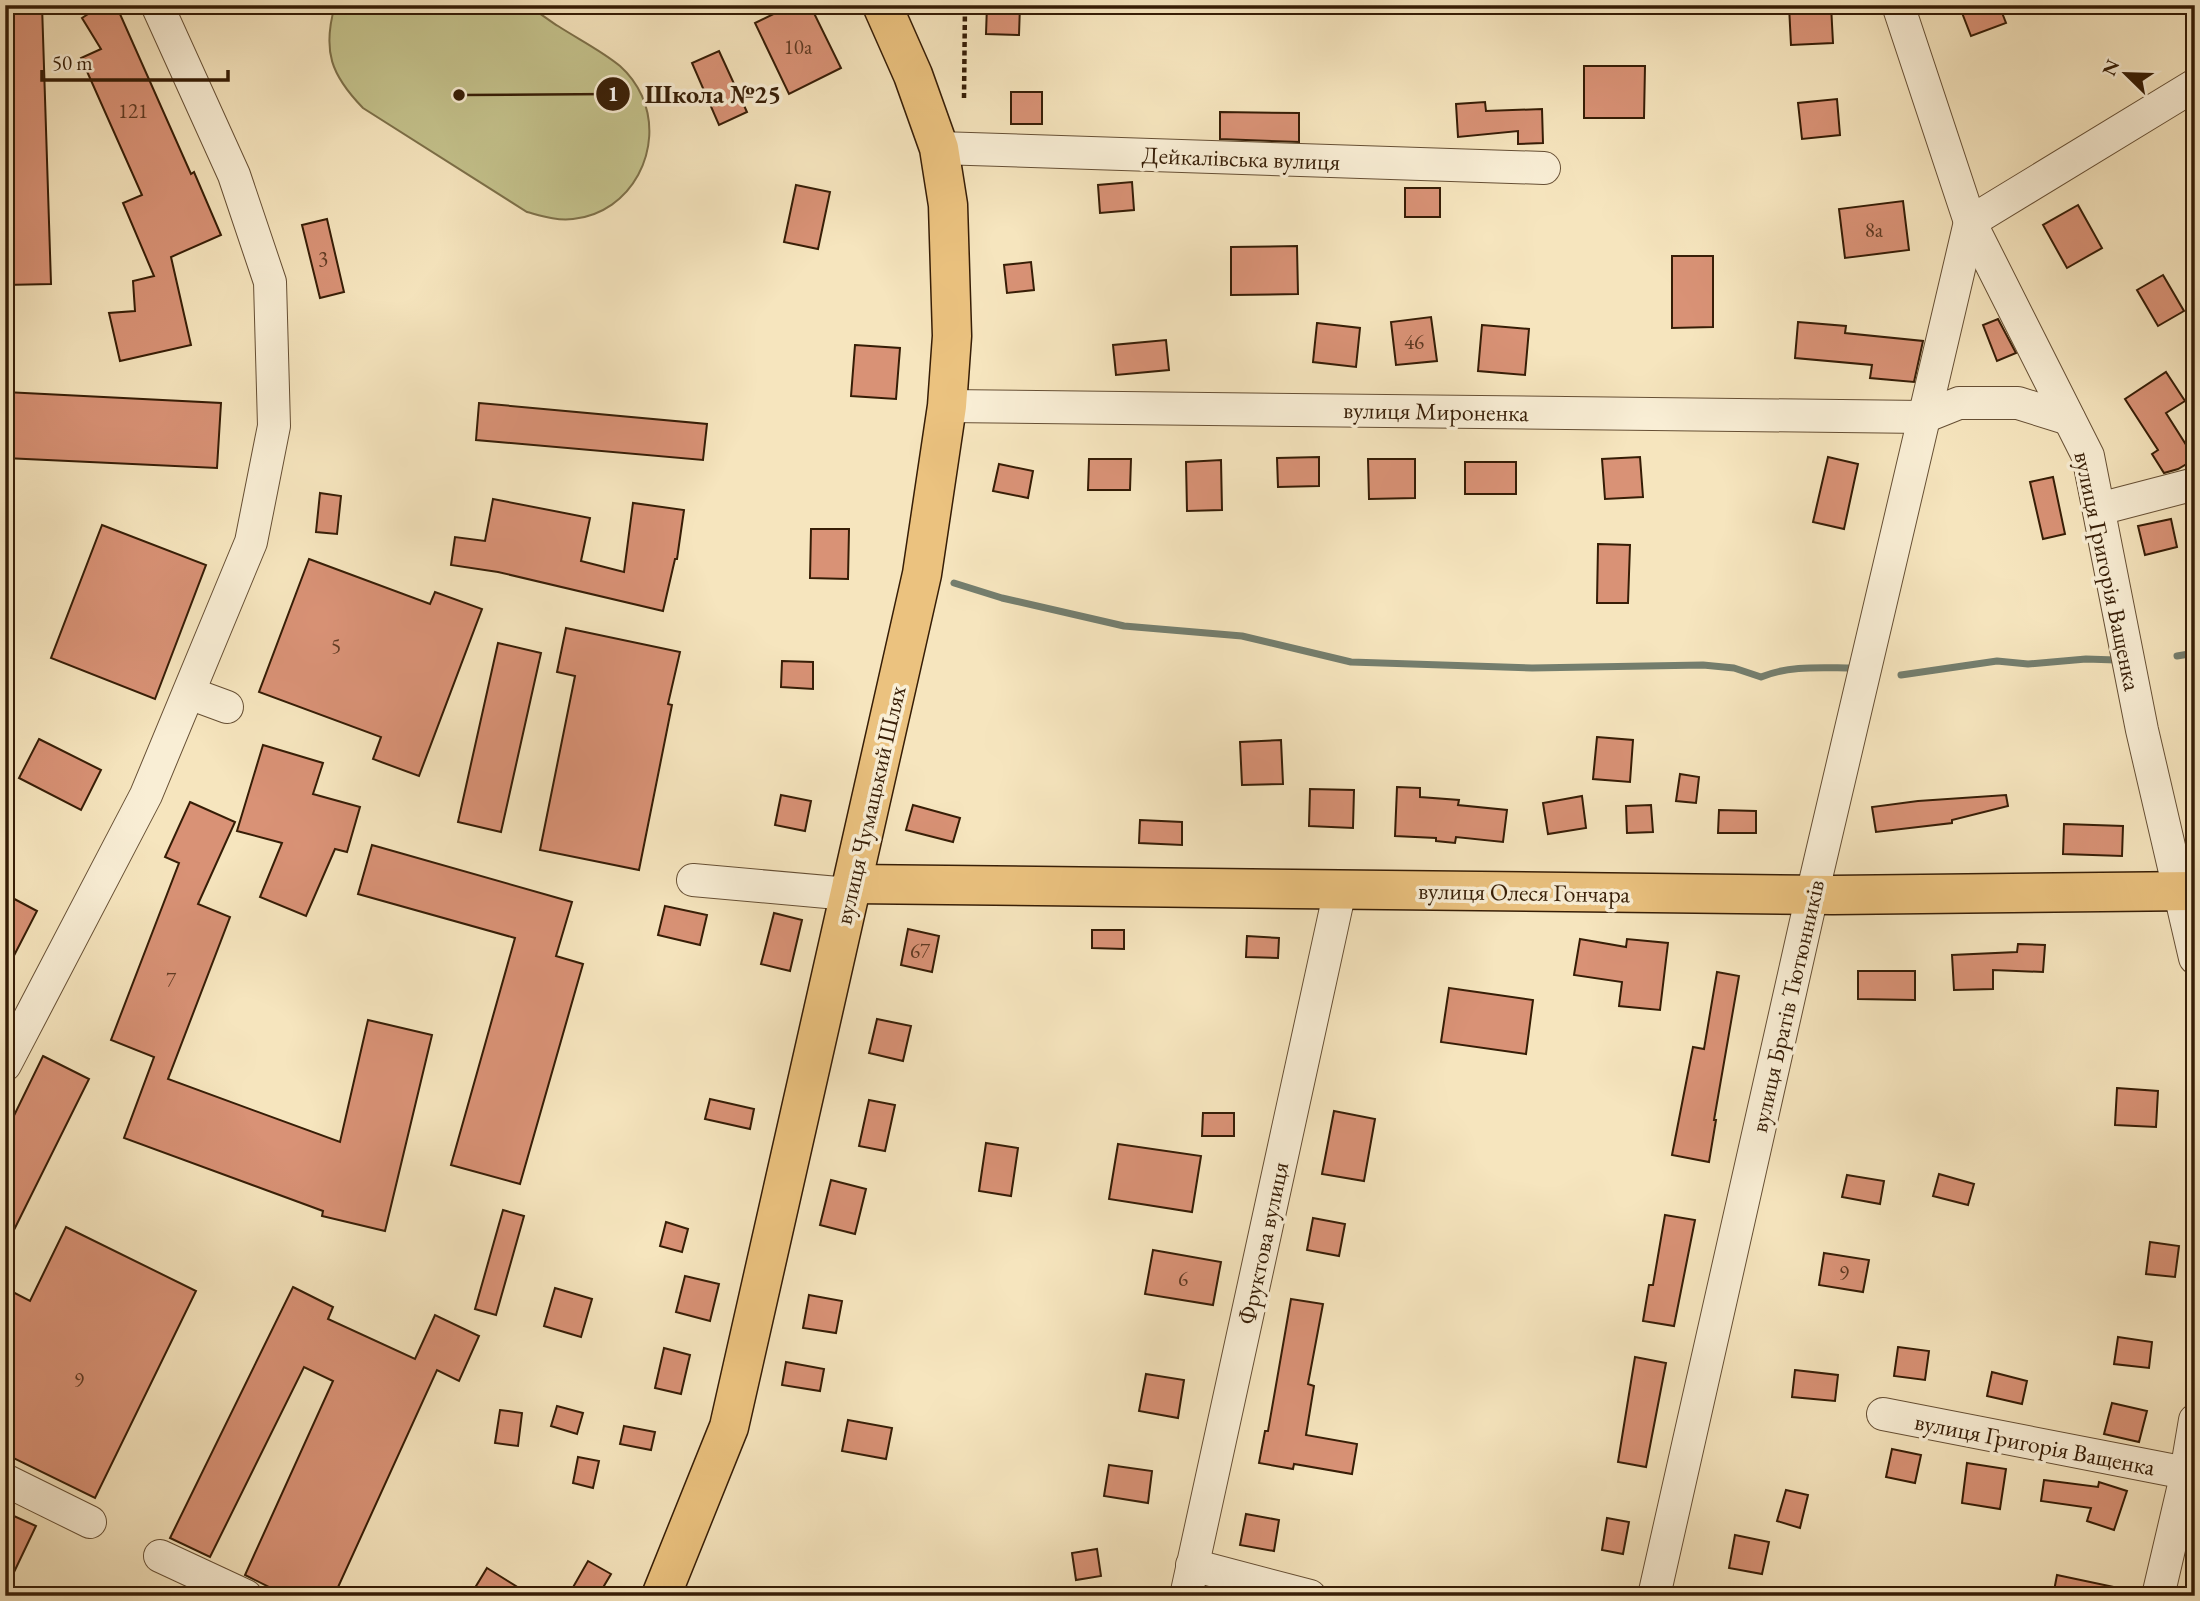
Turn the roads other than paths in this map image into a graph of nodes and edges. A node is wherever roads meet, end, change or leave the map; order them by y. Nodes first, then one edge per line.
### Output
1 (157, 5) edge
2 (882, 5) edge
3 (1898, 5) edge
4 (2195, 85) edge
5 (939, 148) junction
6 (1544, 168) dead end
7 (1970, 222) junction
8 (947, 406) junction
9 (1924, 417) junction
10 (2069, 419) junction
11 (2195, 484) edge
12 (2099, 509) junction
13 (188, 692) junction
14 (227, 707) dead end
15 (693, 880) dead end
16 (851, 889) junction
17 (1340, 890) junction
18 (2188, 891) edge
19 (1812, 895) junction
20 (2195, 958) edge
21 (5, 1065) edge
22 (1883, 1414) dead end
23 (2195, 1420) edge
24 (2186, 1474) junction
25 (5, 1480) edge
26 (90, 1521) dead end
27 (160, 1556) dead end
28 (1192, 1565) junction
29 (246, 1596) edge
30 (661, 1596) edge
31 (1186, 1596) edge
32 (1310, 1596) edge
33 (1654, 1596) edge
34 (2158, 1596) edge

1 - 13 street
2 - 5 main road, вулиця Чумацький Шлях
3 - 7 street, вулиця Григорія Ващенка
4 - 7 street
5 - 6 street, Дейкалівська вулиця
5 - 8 main road, вулиця Чумацький Шлях
7 - 9 street, вулиця Братів Тютюнників
7 - 10 street, вулиця Григорія Ващенка
8 - 9 street, вулиця Мироненка
8 - 16 main road, вулиця Чумацький Шлях
9 - 10 street
9 - 19 street, вулиця Братів Тютюнників
10 - 12 street, вулиця Григорія Ващенка
11 - 12 street
12 - 18 street, вулиця Григорія Ващенка
13 - 14 street
13 - 21 street
15 - 16 street
16 - 17 main road, вулиця Олеся Гончара
16 - 30 main road, вулиця Чумацький Шлях
17 - 19 main road, вулиця Олеся Гончара
17 - 28 street, Фруктова вулиця
18 - 19 main road, вулиця Олеся Гончара
18 - 20 street, вулиця Григорія Ващенка
19 - 33 street, вулиця Братів Тютюнників
22 - 24 street, вулиця Григорія Ващенка
23 - 24 street, вулиця Григорія Ващенка
24 - 34 street, вулиця Григорія Ващенка
25 - 26 street
27 - 29 street
28 - 31 street, Фруктова вулиця
28 - 32 street

